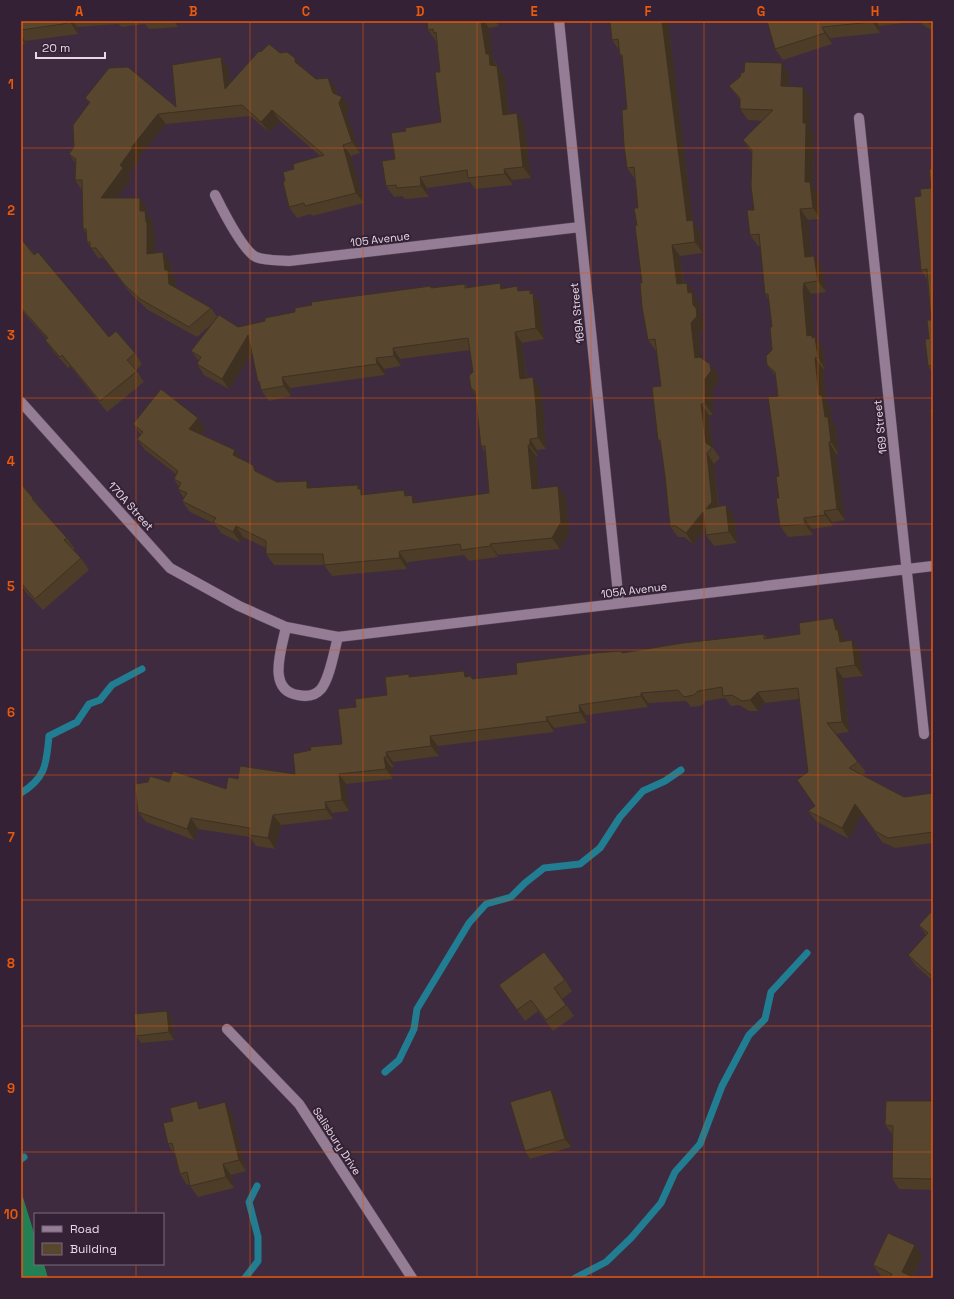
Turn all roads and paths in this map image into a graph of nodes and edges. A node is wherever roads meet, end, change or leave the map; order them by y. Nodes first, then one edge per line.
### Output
1 (559, 21) edge
2 (859, 118) dead end
3 (215, 196) dead end
4 (580, 227) junction
5 (21, 402) edge
6 (933, 566) edge
7 (907, 569) junction
8 (619, 603) junction
9 (239, 606) joint
10 (286, 627) junction
11 (338, 637) junction
12 (924, 734) dead end
13 (227, 1029) dead end
14 (412, 1278) edge

1 - 4 street, 169A Street
2 - 7 street, 169 Street
3 - 4 street, 105 Avenue
4 - 8 street, 169A Street
5 - 9 street, 170A Street
6 - 7 street, 105A Avenue
7 - 8 street, 105A Avenue
7 - 12 street, 169 Street
8 - 11 street, 105A Avenue
9 - 10 street, 105A Avenue
10 - 11 street, 105A Avenue
10 - 11 street
13 - 14 street, Salisbury Drive

